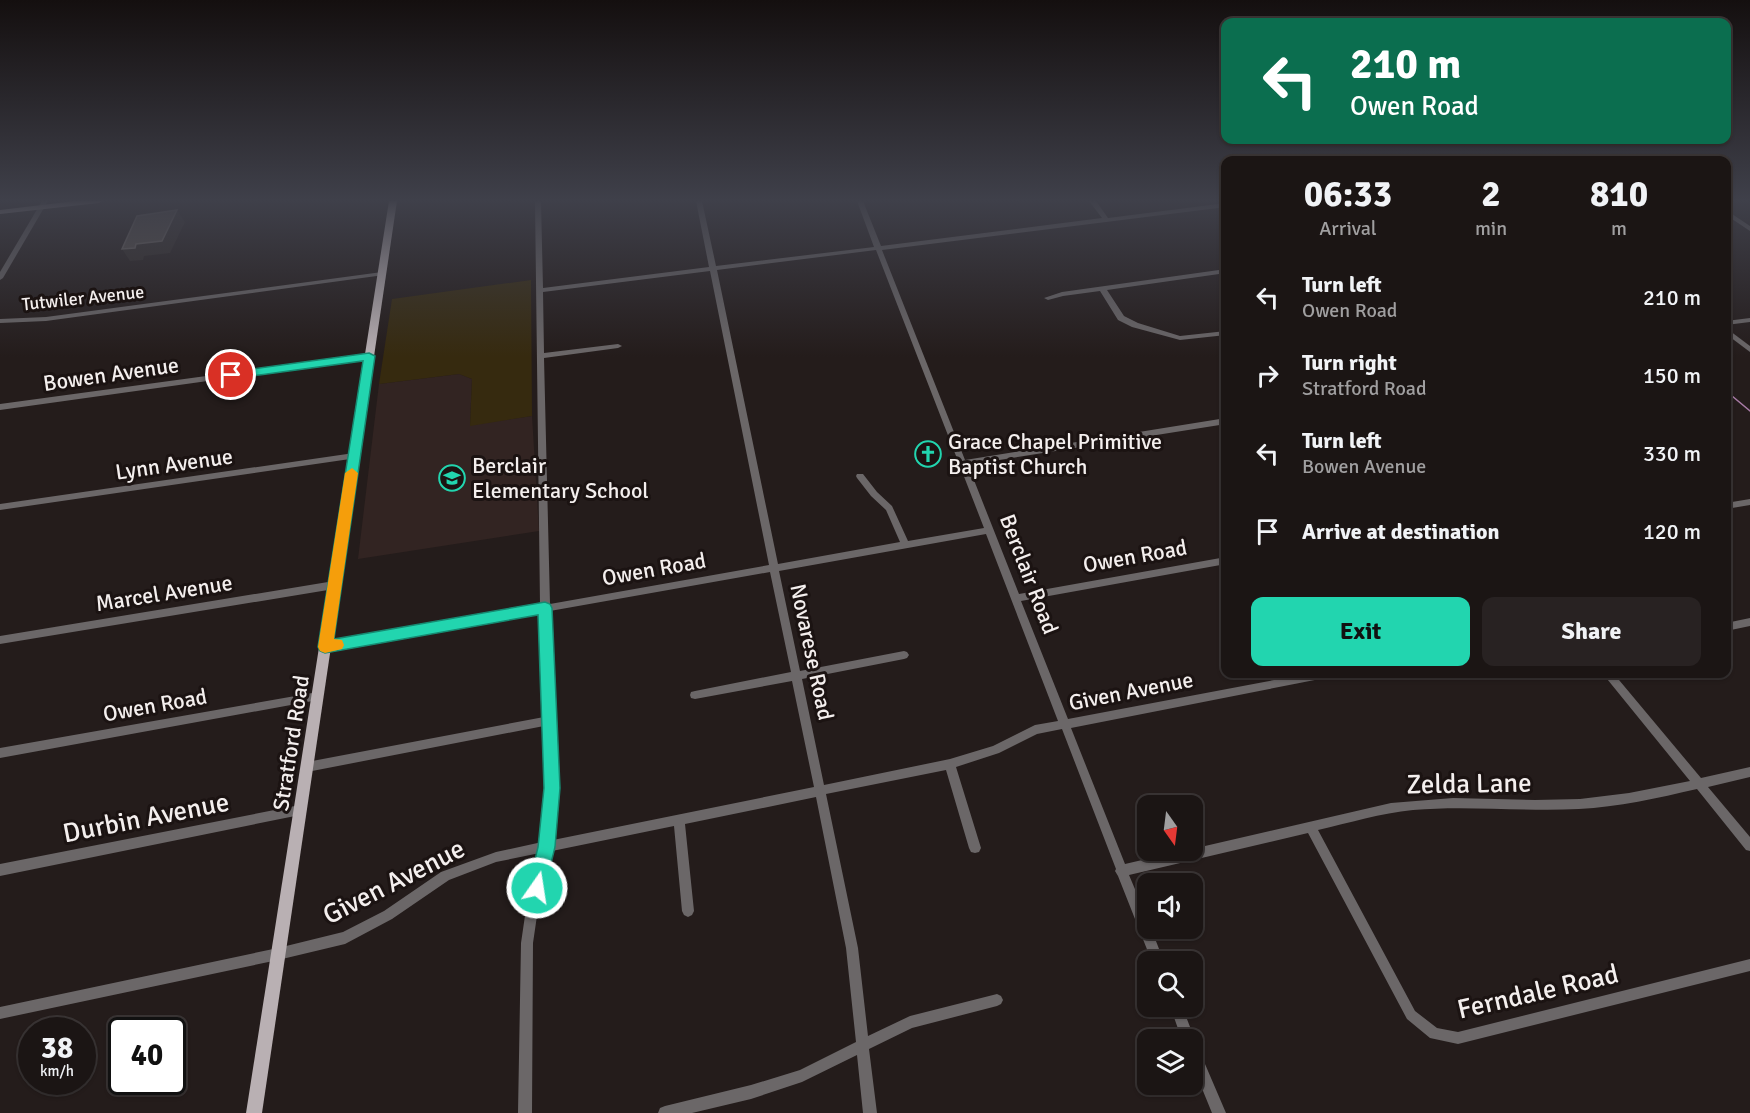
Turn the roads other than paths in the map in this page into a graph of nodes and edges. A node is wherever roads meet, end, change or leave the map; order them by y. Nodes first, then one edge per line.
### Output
1 (15, 253) edge
2 (385, 253) edge
3 (539, 253) edge
4 (710, 253) edge
5 (838, 253) edge
6 (881, 253) edge
7 (713, 268) junction
8 (1221, 273) edge
9 (382, 274) junction
10 (0, 278) edge
11 (1102, 288) junction
12 (540, 290) junction
13 (1048, 298) dead end
14 (1750, 320) edge
15 (0, 321) edge
16 (1731, 322) edge
17 (1221, 334) edge
18 (1731, 334) edge
19 (618, 346) dead end
20 (1750, 350) edge
21 (369, 356) junction
22 (541, 356) junction
23 (0, 407) edge
24 (1221, 422) edge
25 (354, 456) junction
26 (964, 463) junction
27 (860, 476) dead end
28 (1750, 502) edge
29 (1731, 505) edge
30 (0, 507) edge
31 (990, 530) junction
32 (904, 543) junction
33 (1221, 561) edge
34 (775, 567) junction
35 (334, 585) junction
36 (1017, 598) junction
37 (545, 608) junction
38 (1750, 622) edge
39 (1731, 626) edge
40 (0, 640) edge
41 (325, 647) junction
42 (904, 654) dead end
43 (798, 675) junction
44 (1304, 678) edge
45 (1611, 678) edge
46 (695, 695) dead end
47 (318, 696) junction
48 (550, 720) junction
49 (1065, 724) junction
50 (0, 753) edge
51 (950, 764) junction
52 (307, 767) junction
53 (1750, 772) edge
54 (1699, 783) junction
55 (821, 791) junction
56 (300, 810) junction
57 (679, 820) junction
58 (1310, 826) junction
59 (1750, 846) edge
60 (547, 847) junction
61 (975, 848) dead end
62 (0, 870) edge
63 (1121, 870) junction
64 (688, 911) dead end
65 (1154, 951) edge
66 (278, 954) junction
67 (1750, 965) edge
68 (997, 1000) dead end
69 (0, 1013) edge
70 (863, 1046) junction
71 (1203, 1074) edge
72 (254, 1113) edge
73 (525, 1113) edge
74 (665, 1113) edge
75 (870, 1113) edge
76 (1219, 1113) edge

1 - 10 street
2 - 9 main road, Stratford Road
3 - 12 street
4 - 7 street, Novarese Road
5 - 7 street
6 - 26 street, Berclair Road
7 - 12 street
7 - 34 street, Novarese Road
8 - 11 street
9 - 15 street, Tutwiler Avenue
9 - 21 main road, Stratford Road
11 - 13 street
11 - 17 street
12 - 22 street
14 - 16 street
18 - 20 street
19 - 22 street
21 - 23 street, Bowen Avenue
21 - 25 main road, Stratford Road
22 - 37 street
24 - 26 street
25 - 30 street, Lynn Avenue
25 - 35 main road, Stratford Road
26 - 31 street, Berclair Road
27 - 32 street
28 - 29 street
31 - 32 street, Owen Road
31 - 36 street, Berclair Road
32 - 34 street, Owen Road
33 - 36 street, Owen Road
34 - 37 street, Owen Road
34 - 43 street, Novarese Road
35 - 40 street, Marcel Avenue
35 - 41 main road, Stratford Road
36 - 49 street, Berclair Road
37 - 41 street, Owen Road
37 - 48 street
38 - 39 street
41 - 47 main road, Stratford Road
42 - 43 street
43 - 46 street
43 - 55 street, Novarese Road
44 - 49 street, Given Avenue
45 - 54 street
47 - 50 street, Owen Road
47 - 52 main road, Stratford Road
48 - 52 street
48 - 60 street
49 - 51 street, Given Avenue
49 - 63 street, Berclair Road
51 - 55 street, Given Avenue
51 - 61 street
52 - 56 main road, Stratford Road
53 - 54 street, Zelda Lane
54 - 58 street, Zelda Lane
54 - 59 street
55 - 57 street, Given Avenue
55 - 70 street, Novarese Road
56 - 62 street, Durbin Avenue
56 - 66 main road, Stratford Road
57 - 60 street, Given Avenue
57 - 64 street
58 - 63 street, Zelda Lane
58 - 67 street, Ferndale Road
60 - 66 street, Given Avenue
60 - 73 street
63 - 65 street, Berclair Road
66 - 69 street, Given Avenue
66 - 72 main road, Stratford Road
68 - 70 street
70 - 74 street
70 - 75 street, Novarese Road
71 - 76 street

